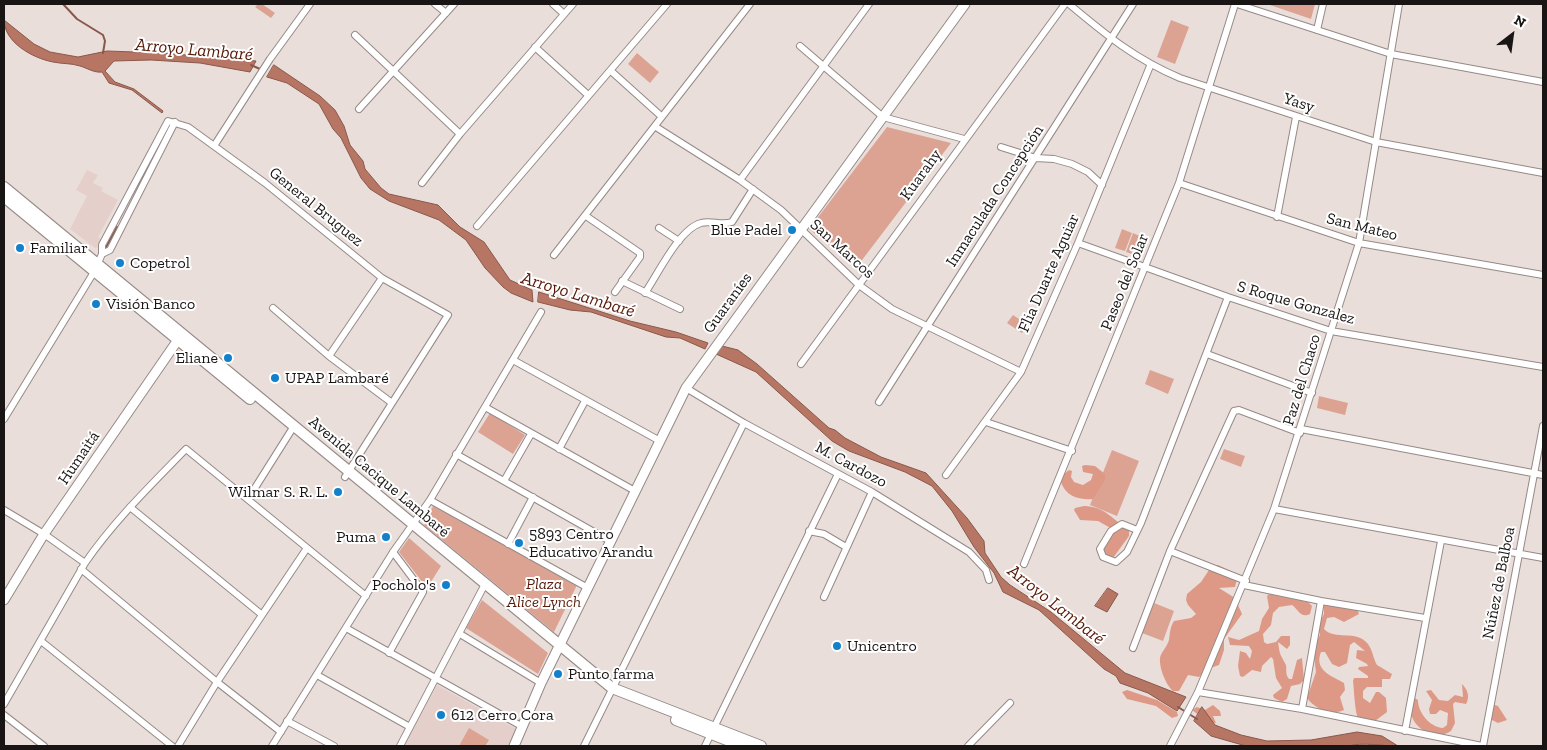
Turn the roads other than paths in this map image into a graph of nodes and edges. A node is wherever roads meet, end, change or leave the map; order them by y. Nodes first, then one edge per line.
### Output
1 (310, 4) edge
2 (435, 4) edge
3 (454, 4) edge
4 (553, 4) edge
5 (572, 4) edge
6 (667, 4) edge
7 (750, 4) edge
8 (869, 4) edge
9 (965, 4) edge
10 (1065, 4) edge
11 (1069, 4) edge
12 (1132, 4) edge
13 (1236, 4) edge
14 (1323, 4) edge
15 (1399, 4) edge
16 (446, 13) junction
17 (564, 14) junction
18 (1317, 30) junction
19 (355, 35) dead end
20 (1110, 38) junction
21 (800, 46) dead end
22 (535, 47) junction
23 (1391, 54) junction
24 (823, 66) junction
25 (1150, 66) junction
26 (611, 71) junction
27 (394, 73) junction
28 (1543, 82) edge
29 (1210, 88) junction
30 (588, 95) junction
31 (359, 109) dead end
32 (661, 116) junction
33 (1296, 117) junction
34 (883, 118) junction
35 (656, 127) junction
36 (460, 134) junction
37 (964, 139) junction
38 (1376, 142) junction
39 (214, 146) junction
40 (1001, 147) dead end
41 (1036, 158) junction
42 (1543, 173) edge
43 (740, 180) junction
44 (422, 183) dead end
45 (1179, 183) junction
46 (1102, 185) junction
47 (4, 187) edge
48 (753, 189) junction
49 (4, 197) edge
50 (586, 216) junction
51 (1277, 217) junction
52 (476, 226) dead end
53 (659, 228) dead end
54 (800, 230) junction
55 (679, 241) junction
56 (1078, 243) junction
57 (1359, 243) junction
58 (554, 255) dead end
59 (96, 268) junction
60 (1146, 268) junction
61 (1543, 275) edge
62 (382, 278) junction
63 (622, 281) junction
64 (858, 285) junction
65 (615, 292) dead end
66 (646, 293) junction
67 (1228, 297) junction
68 (273, 308) dead end
69 (680, 309) dead end
70 (540, 312) dead end
71 (927, 326) junction
72 (1331, 331) junction
73 (180, 337) junction
74 (1207, 354) junction
75 (329, 356) junction
76 (513, 360) junction
77 (801, 364) dead end
78 (1543, 366) edge
79 (1021, 372) junction
80 (686, 388) junction
81 (1312, 394) junction
82 (585, 401) junction
83 (879, 402) dead end
84 (392, 403) junction
85 (485, 407) junction
86 (4, 419) edge
87 (744, 422) junction
88 (986, 422) junction
89 (1543, 426) edge
90 (292, 429) junction
91 (1300, 431) junction
92 (531, 434) junction
93 (660, 441) junction
94 (559, 449) junction
95 (1072, 451) junction
96 (456, 454) junction
97 (1534, 473) junction
98 (347, 474) junction
99 (838, 474) junction
100 (946, 475) dead end
101 (1543, 475) edge
102 (504, 481) junction
103 (635, 491) junction
104 (872, 492) junction
105 (533, 497) junction
106 (248, 499) junction
107 (430, 500) junction
108 (130, 507) junction
109 (1274, 509) junction
110 (4, 510) edge
111 (411, 527) junction
112 (1137, 530) junction
113 (809, 531) junction
114 (44, 534) junction
115 (610, 541) junction
116 (1441, 541) junction
117 (508, 544) junction
118 (846, 547) junction
119 (307, 548) junction
120 (1170, 551) junction
121 (393, 552) junction
122 (1518, 554) junction
123 (1543, 558) edge
124 (1024, 564) dead end
125 (83, 566) junction
126 (989, 580) dead end
127 (1245, 583) junction
128 (484, 587) junction
129 (588, 588) junction
130 (366, 596) junction
131 (824, 597) dead end
132 (4, 600) edge
133 (1321, 601) junction
134 (261, 614) junction
135 (1425, 618) junction
136 (346, 628) junction
137 (460, 634) junction
138 (41, 641) junction
139 (1133, 648) dead end
140 (558, 649) junction
141 (389, 653) junction
142 (317, 675) junction
143 (436, 679) junction
144 (217, 682) junction
145 (541, 683) junction
146 (611, 691) junction
147 (1197, 694) junction
148 (5, 699) edge
149 (1010, 703) dead end
150 (1302, 709) junction
151 (4, 715) edge
152 (287, 721) junction
153 (410, 727) junction
154 (523, 727) junction
155 (713, 731) junction
156 (1405, 731) junction
157 (281, 732) junction
158 (44, 746) edge
159 (172, 746) edge
160 (178, 746) edge
161 (272, 746) edge
162 (334, 746) edge
163 (400, 746) edge
164 (514, 746) edge
165 (584, 746) edge
166 (705, 746) edge
167 (743, 746) edge
168 (761, 746) edge
169 (968, 746) edge
170 (1170, 746) edge
171 (1483, 746) edge

1 - 39 street
2 - 16 street
3 - 16 street
4 - 17 street
5 - 17 street
6 - 26 street
7 - 32 street
8 - 24 street
9 - 34 street, Guaraníes
10 - 37 street, Kuarahy
11 - 20 street, Yasy
12 - 20 street, Inmaculada Concepción
13 - 18 street
13 - 29 street, Paseo del Solar
14 - 18 street
15 - 23 street, Paz del Chaco
16 - 27 street
17 - 22 street
18 - 23 street
19 - 27 street
20 - 25 street, Yasy
20 - 41 street, Inmaculada Concepción
21 - 24 street
22 - 30 street
22 - 36 street
23 - 28 street
23 - 38 street, Paz del Chaco
24 - 34 street
24 - 43 street
25 - 29 street, Yasy
25 - 46 street, Flia Duarte Aguiar
26 - 30 street
26 - 32 street
27 - 31 street
27 - 36 street
29 - 33 street, Yasy
29 - 45 street, Paseo del Solar
30 - 52 street
32 - 35 street
33 - 38 street, Yasy
33 - 51 street
34 - 37 street
34 - 54 street, Guaraníes
35 - 43 street, San Marcos
35 - 50 street
36 - 44 street
37 - 64 street, Kuarahy
38 - 42 street, Yasy
38 - 57 street, Paz del Chaco
39 - 59 street, General Bruguez
39 - 62 street, General Bruguez
40 - 41 street
41 - 46 street
41 - 71 street, Inmaculada Concepción
43 - 48 street, San Marcos
45 - 51 street, San Mateo
45 - 60 street, Paseo del Solar
46 - 56 street, Flia Duarte Aguiar
47 - 59 main road, Avenida Cacique Lambaré
48 - 54 street, San Marcos
48 - 55 street
49 - 59 main road, Avenida Cacique Lambaré
50 - 58 street
50 - 63 street
51 - 57 street, San Mateo
53 - 55 street
54 - 64 street, San Marcos
54 - 80 street, Guaraníes
55 - 66 street
56 - 60 street, S Roque Gonzalez
56 - 79 street, Flia Duarte Aguiar
57 - 61 street, San Mateo
57 - 72 street, Paz del Chaco
59 - 73 main road, Avenida Cacique Lambaré
59 - 86 street
60 - 67 street, S Roque Gonzalez
60 - 95 street, Paseo del Solar
62 - 75 street
62 - 84 street, General Bruguez
63 - 65 street
63 - 66 street
64 - 71 street, San Marcos
64 - 77 street, Kuarahy
66 - 69 street
67 - 72 street, S Roque Gonzalez
67 - 74 street
68 - 75 street
70 - 76 street
71 - 79 street, San Marcos
71 - 83 street, Inmaculada Concepción
72 - 78 street, S Roque Gonzalez
72 - 81 street, Paz del Chaco
73 - 90 main road, Avenida Cacique Lambaré
73 - 114 street, Humaitá
74 - 81 street
74 - 112 street
75 - 84 street
76 - 82 street
76 - 85 street
79 - 88 street, Flia Duarte Aguiar
80 - 87 street, M. Cardozo
80 - 93 street, Guaraníes
81 - 91 street, Paz del Chaco
82 - 93 street
82 - 94 street
84 - 98 street
85 - 92 street
85 - 96 street
87 - 99 street, M. Cardozo
87 - 146 street
88 - 95 street
88 - 100 street, Flia Duarte Aguiar
89 - 97 street, Núñez de Balboa
90 - 98 main road, Avenida Cacique Lambaré
90 - 106 street
91 - 97 street
91 - 109 street, Paz del Chaco
91 - 120 street
92 - 94 street
92 - 102 street
93 - 103 street, Guaraníes
94 - 103 street
95 - 124 street, Paseo del Solar
96 - 102 street
96 - 107 street
97 - 101 street
97 - 122 street, Núñez de Balboa
98 - 111 main road, Avenida Cacique Lambaré
99 - 104 street, M. Cardozo
99 - 113 street
102 - 105 street
103 - 115 street, Guaraníes
104 - 118 street
104 - 126 street, M. Cardozo
105 - 115 street
105 - 117 street
106 - 108 street
106 - 119 street
107 - 111 street
107 - 117 street
108 - 125 street
108 - 134 street
109 - 116 street
109 - 127 street, Paz del Chaco
110 - 114 street
111 - 121 street
111 - 128 main road, Avenida Cacique Lambaré
112 - 112 street
113 - 118 street
113 - 155 street
114 - 125 street
114 - 132 street, Humaitá
115 - 129 street, Guaraníes
116 - 122 street
116 - 135 street
117 - 129 street
118 - 131 street
119 - 130 street
119 - 134 street
120 - 127 street
120 - 139 street
121 - 130 street
121 - 141 street
122 - 123 street
122 - 171 street, Núñez de Balboa
125 - 138 street
125 - 144 street
127 - 133 street
127 - 147 street, Paz del Chaco
128 - 137 street
128 - 140 main road, Avenida Cacique Lambaré
129 - 140 street, Guaraníes
130 - 136 street
133 - 135 street
133 - 150 street
134 - 144 street
135 - 156 street
136 - 141 street
136 - 142 street
137 - 143 street
137 - 145 street
138 - 148 street
138 - 159 street
140 - 145 street, Guaraníes
140 - 146 main road, Avenida Cacique Lambaré
141 - 143 street
142 - 152 street
142 - 153 street
143 - 153 street
143 - 154 street
144 - 157 street
144 - 160 street
145 - 154 street, Guaraníes
146 - 155 main road, Avenida Cacique Lambaré
146 - 165 street
147 - 150 street
147 - 170 street, Paz del Chaco
149 - 169 street
150 - 156 street
151 - 158 street
152 - 157 street
152 - 162 street
153 - 163 street
154 - 164 street, Guaraníes
155 - 166 street
155 - 167 main road, Avenida Cacique Lambaré
155 - 168 main road, Avenida Cacique Lambaré
156 - 171 street
157 - 161 street

